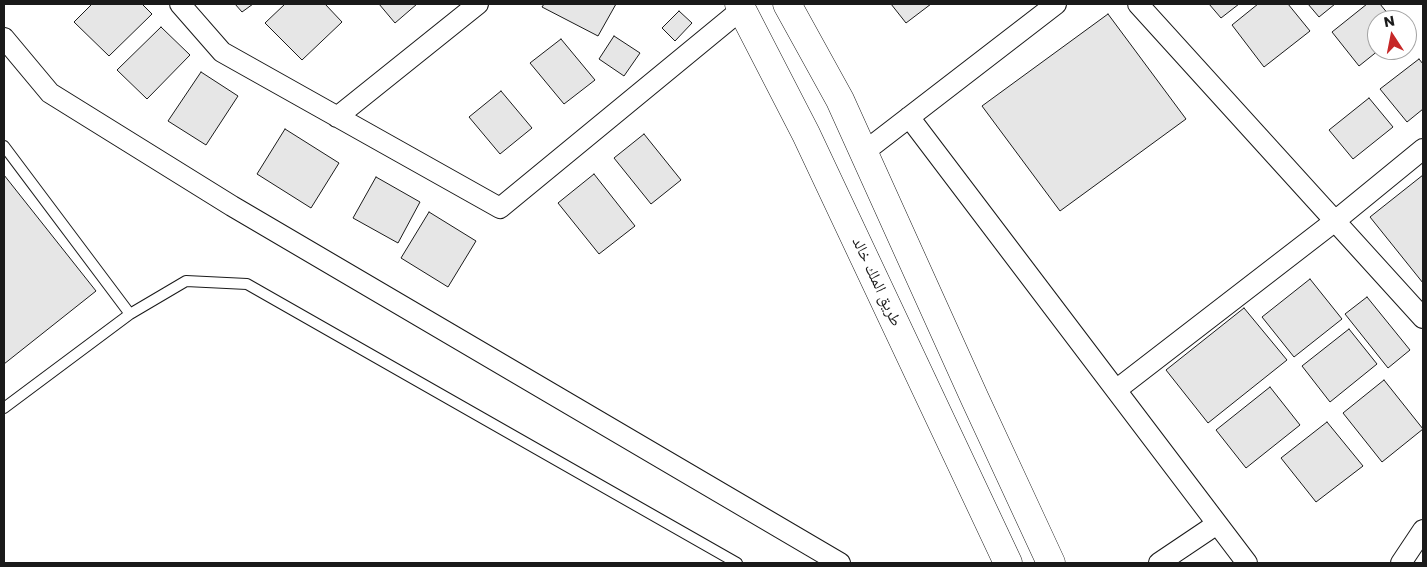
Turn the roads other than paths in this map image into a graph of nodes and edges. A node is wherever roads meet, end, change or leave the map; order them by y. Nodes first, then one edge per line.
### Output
1 (180, 4) edge
2 (478, 4) edge
3 (787, 4) edge
4 (1056, 4) edge
5 (1138, 4) edge
6 (740, 6) edge
7 (4, 38) edge
8 (337, 117) junction
9 (909, 117) junction
10 (4, 146) edge
11 (1423, 148) edge
12 (864, 152) junction
13 (1335, 221) junction
14 (130, 314) junction
15 (1423, 318) edge
16 (1116, 390) junction
17 (4, 408) edge
18 (1217, 524) junction
19 (1423, 530) edge
20 (737, 563) edge
21 (840, 563) edge
22 (1008, 563) edge
23 (1051, 563) edge
24 (1159, 563) edge
25 (1247, 563) edge
26 (1400, 563) edge

1 - 8 street
2 - 8 street
3 - 12 main road
4 - 9 street
5 - 13 street
6 - 8 street
6 - 22 main road, طريق الملك خالد
7 - 21 street
9 - 12 street
9 - 16 street
10 - 14 lane
11 - 13 street
12 - 23 main road
13 - 15 street
13 - 16 street
14 - 17 lane
14 - 20 lane
16 - 18 street
18 - 24 street
18 - 25 street
19 - 26 street

